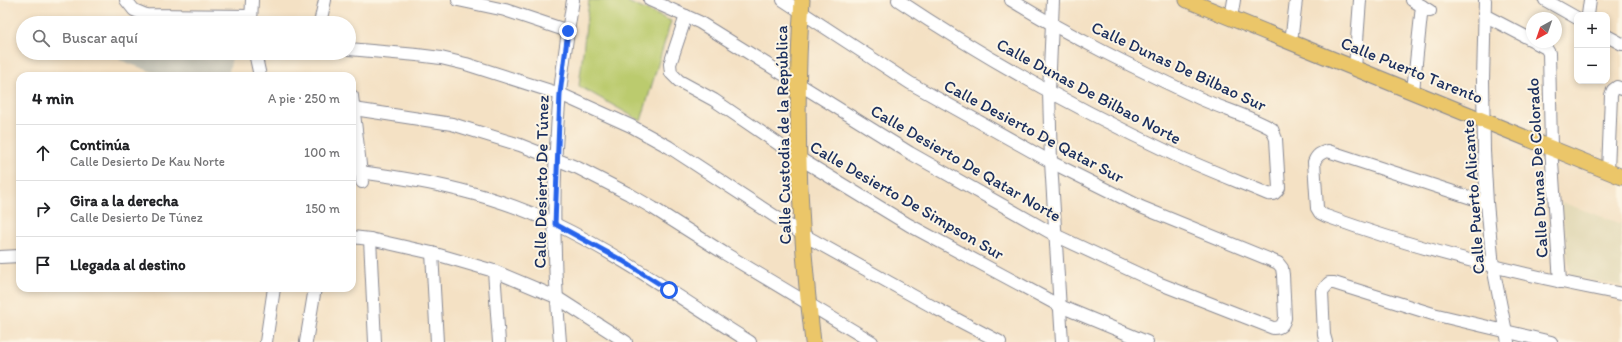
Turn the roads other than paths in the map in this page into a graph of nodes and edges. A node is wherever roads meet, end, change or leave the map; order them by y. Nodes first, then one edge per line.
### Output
1 (126, 0) edge
2 (252, 0) edge
3 (325, 0) edge
4 (458, 0) edge
5 (573, 0) edge
6 (650, 0) edge
7 (783, 0) edge
8 (898, 0) edge
9 (1011, 0) edge
10 (1053, 0) edge
11 (1187, 0) edge
12 (1234, 0) edge
13 (1296, 0) edge
14 (1360, 0) edge
15 (1485, 0) edge
16 (1545, 0) edge
17 (1590, 0) edge
18 (802, 5) edge
19 (1421, 6) edge
20 (1588, 12) edge
21 (1484, 15) junction
22 (167, 16) edge
23 (251, 16) edge
24 (322, 16) edge
25 (686, 16) junction
26 (1574, 16) edge
27 (1231, 18) junction
28 (1051, 25) junction
29 (568, 31) junction
30 (1526, 37) edge
31 (1610, 38) edge
32 (1291, 42) junction
33 (1622, 44) edge
34 (1546, 48) edge
35 (356, 49) edge
36 (257, 60) edge
37 (1355, 68) junction
38 (259, 72) edge
39 (799, 83) junction
40 (1622, 89) edge
41 (1414, 91) junction
42 (1049, 92) junction
43 (560, 94) junction
44 (356, 109) edge
45 (1484, 120) junction
46 (356, 128) edge
47 (1551, 147) junction
48 (799, 158) junction
49 (557, 159) junction
50 (1051, 162) junction
51 (1615, 174) edge
52 (1272, 195) joint
53 (1487, 203) junction
54 (555, 224) junction
55 (802, 234) junction
56 (1055, 234) junction
57 (356, 237) edge
58 (370, 239) junction
59 (432, 253) junction
60 (16, 256) edge
61 (0, 257) edge
62 (1493, 267) junction
63 (494, 271) junction
64 (1560, 282) junction
65 (273, 292) edge
66 (314, 292) edge
67 (1622, 294) edge
68 (556, 297) junction
69 (809, 305) junction
70 (1060, 306) junction
71 (1279, 328) joint
72 (1507, 337) edge
73 (622, 340) edge
74 (266, 342) edge
75 (306, 342) edge
76 (375, 342) edge
77 (437, 342) edge
78 (499, 342) edge
79 (560, 342) edge
80 (750, 342) edge
81 (813, 342) edge
82 (872, 342) edge
83 (1000, 342) edge
84 (1062, 342) edge
85 (1147, 342) edge
86 (1326, 342) edge
87 (1551, 342) edge

1 - 22 street
2 - 23 street
3 - 24 street
4 - 29 street
5 - 29 street, Calle Desierto De Túnez
6 - 25 street, Calle Desierto De Qatar Norte
7 - 18 street, Calle Desierto De Qatar Sur
8 - 42 street, Calle Dunas De Bilbao Norte
9 - 28 street, Calle Dunas De Bilbao Sur
10 - 28 street
11 - 27 main road, Calle Puerto Tarento
12 - 27 street
13 - 32 street
14 - 37 street
15 - 21 street, Calle Puerto Alicante
16 - 26 street
17 - 20 street
18 - 39 main road, Calle Custodia de la República
18 - 50 street, Calle Desierto De Qatar Sur
19 - 41 street
21 - 30 street
21 - 45 street, Calle Puerto Alicante
25 - 39 street, Calle Desierto De Qatar Norte
25 - 48 street, Calle Desierto De Simpson Sur
27 - 32 main road, Calle Puerto Tarento
28 - 42 street
28 - 52 street, Calle Dunas De Bilbao Sur
29 - 43 street, Calle Desierto De Túnez
31 - 33 street
32 - 37 main road, Calle Puerto Tarento
34 - 47 street, Calle Dunas De Colorado
35 - 43 street
36 - 38 street
37 - 41 main road, Calle Puerto Tarento
39 - 48 main road, Calle Custodia de la República
39 - 56 street, Calle Desierto De Qatar Norte
40 - 51 street
41 - 45 main road, Calle Puerto Tarento
42 - 50 street
42 - 52 street, Calle Dunas De Bilbao Norte
43 - 49 street, Calle Desierto De Túnez
43 - 55 street
44 - 49 street
45 - 47 main road, Calle Puerto Tarento
45 - 53 street, Calle Puerto Alicante
46 - 54 street
47 - 51 main road, Calle Puerto Tarento
47 - 64 street, Calle Dunas De Colorado
48 - 55 main road, Calle Custodia de la República
48 - 70 street, Calle Desierto De Simpson Sur
49 - 54 street, Calle Desierto De Túnez
49 - 69 street
50 - 56 street
50 - 71 street, Calle Desierto De Qatar Sur
53 - 62 street, Calle Puerto Alicante
53 - 62 street
54 - 68 street, Calle Desierto De Túnez
54 - 80 street
55 - 69 main road, Calle Custodia de la República
55 - 83 street
56 - 70 street
56 - 71 street, Calle Desierto De Qatar Norte
57 - 58 street
58 - 59 street
58 - 76 street
59 - 63 street
59 - 77 street
60 - 61 street
62 - 64 street
62 - 72 street, Calle Puerto Alicante
63 - 68 street
63 - 78 street
64 - 67 street
65 - 74 street
66 - 75 street
68 - 73 street
68 - 79 street, Calle Desierto De Túnez
69 - 81 main road, Calle Custodia de la República
69 - 82 street
70 - 84 street
70 - 85 street, Calle Desierto De Simpson Sur
72 - 86 street
72 - 87 street

